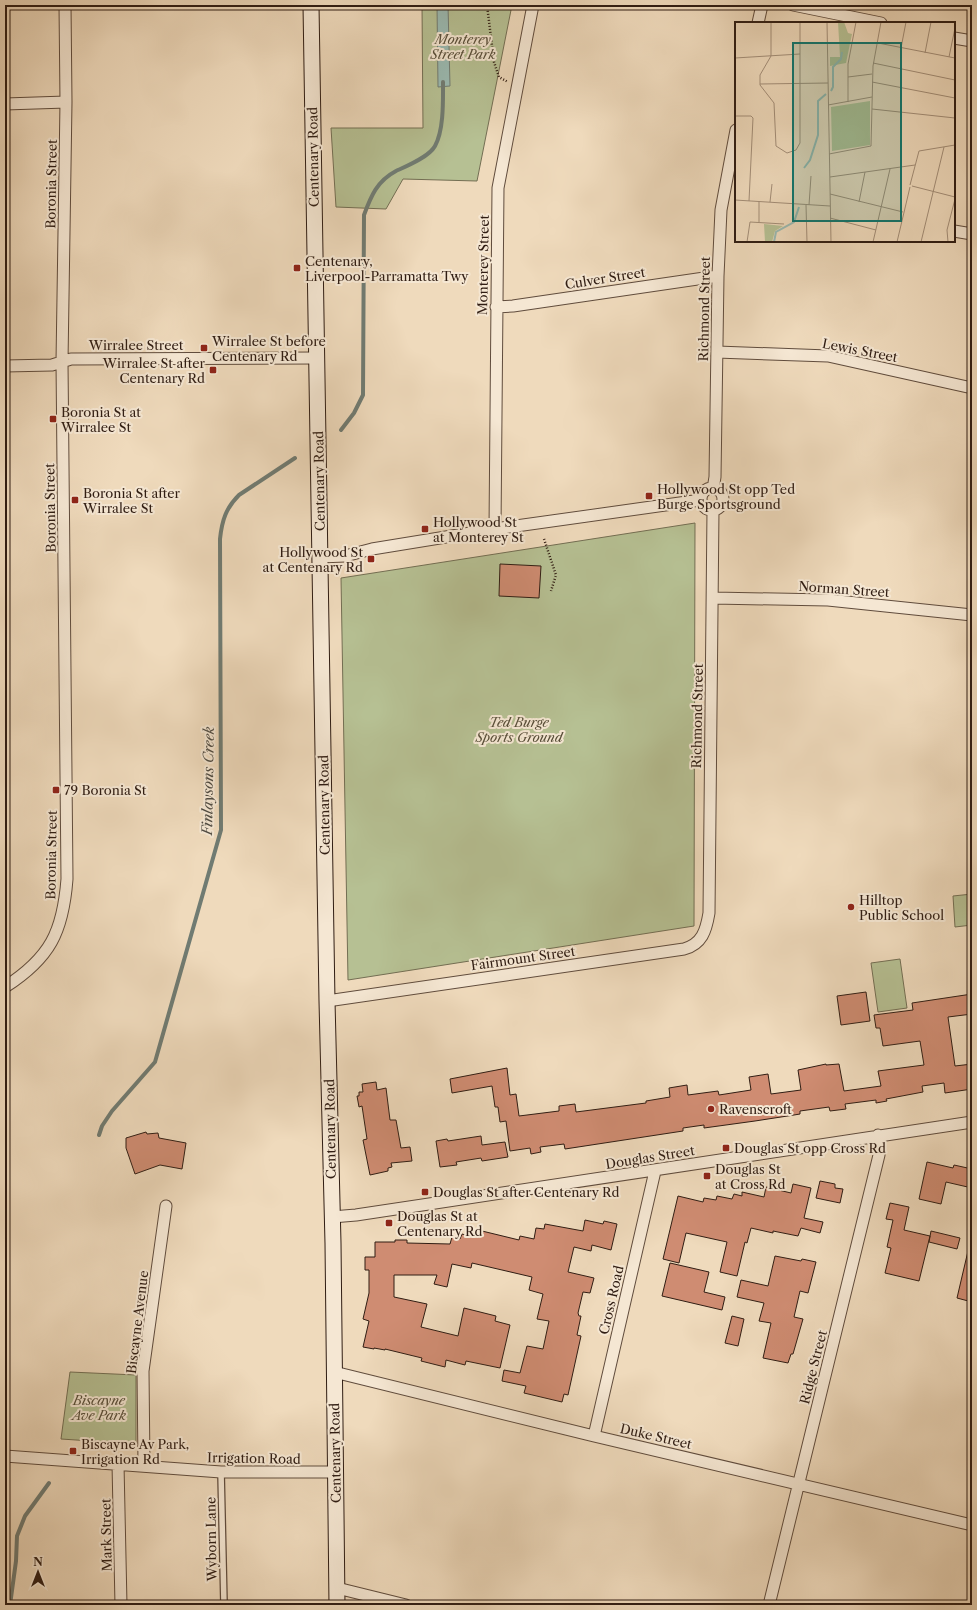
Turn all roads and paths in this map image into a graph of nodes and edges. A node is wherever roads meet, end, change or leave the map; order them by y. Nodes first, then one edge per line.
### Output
1 (65, 5) edge
2 (311, 5) edge
3 (487, 5) edge
4 (533, 5) edge
5 (762, 5) edge
6 (793, 5) edge
7 (758, 22) edge
8 (876, 22) edge
9 (955, 38) edge
10 (972, 42) edge
11 (517, 87) junction
12 (66, 102) junction
13 (5, 104) edge
14 (735, 140) edge
15 (731, 182) edge
16 (955, 231) edge
17 (972, 234) edge
18 (718, 276) junction
19 (496, 307) junction
20 (717, 352) junction
21 (317, 358) junction
22 (62, 362) junction
23 (5, 366) edge
24 (972, 388) edge
25 (714, 489) junction
26 (701, 499) junction
27 (713, 510) junction
28 (495, 529) junction
29 (544, 539) dead end
30 (320, 557) junction
31 (551, 591) dead end
32 (713, 598) junction
33 (972, 615) edge
34 (708, 922) joint
35 (5, 987) edge
36 (327, 1001) junction
37 (972, 1122) edge
38 (878, 1135) junction
39 (654, 1171) junction
40 (166, 1206) dead end
41 (332, 1217) junction
42 (334, 1372) junction
43 (594, 1436) junction
44 (5, 1456) edge
45 (118, 1464) junction
46 (144, 1466) junction
47 (221, 1472) junction
48 (335, 1472) junction
49 (799, 1484) junction
50 (972, 1525) edge
51 (337, 1588) junction
52 (121, 1605) edge
53 (224, 1605) edge
54 (337, 1605) edge
55 (406, 1605) edge
56 (769, 1605) edge

1 - 12 street, Boronia Street
2 - 21 main road, Centenary Road
3 - 11 path
4 - 11 street, Monterey Street
5 - 7 street
6 - 8 street
9 - 10 street
11 - 19 street, Monterey Street
12 - 13 street
12 - 22 street, Boronia Street
14 - 15 street, Richmond Street
15 - 18 street, Richmond Street
16 - 17 street
18 - 19 street, Culver Street
18 - 20 street, Richmond Street
19 - 28 street, Monterey Street
20 - 24 street, Lewis Street
20 - 25 street, Richmond Street
21 - 22 street, Wirralee Street
21 - 30 main road, Centenary Road
22 - 23 street, Wirralee Street
22 - 35 street, Boronia Street
25 - 26 street
25 - 27 street
26 - 27 street
26 - 28 street
27 - 32 street, Richmond Street
28 - 30 street
29 - 31 path
30 - 36 main road, Centenary Road
32 - 33 street, Norman Street
32 - 34 street, Richmond Street
34 - 36 street, Fairmount Street
36 - 41 main road, Centenary Road
37 - 38 street, Douglas Street
38 - 39 street, Douglas Street
38 - 49 street, Ridge Street
39 - 41 street, Douglas Street
39 - 43 street, Cross Road
40 - 46 street, Biscayne Avenue
41 - 42 main road, Centenary Road
42 - 43 street, Duke Street
42 - 48 main road, Centenary Road
43 - 49 street, Duke Street
44 - 45 street, Irrigation Road
45 - 46 street, Irrigation Road
45 - 52 street, Mark Street
46 - 47 street, Irrigation Road
47 - 48 street, Irrigation Road
47 - 53 lane, Wyborn Lane
48 - 51 main road, Centenary Road
49 - 50 street, Duke Street
49 - 56 street, Ridge Street
51 - 54 main road, Centenary Road
51 - 55 street

